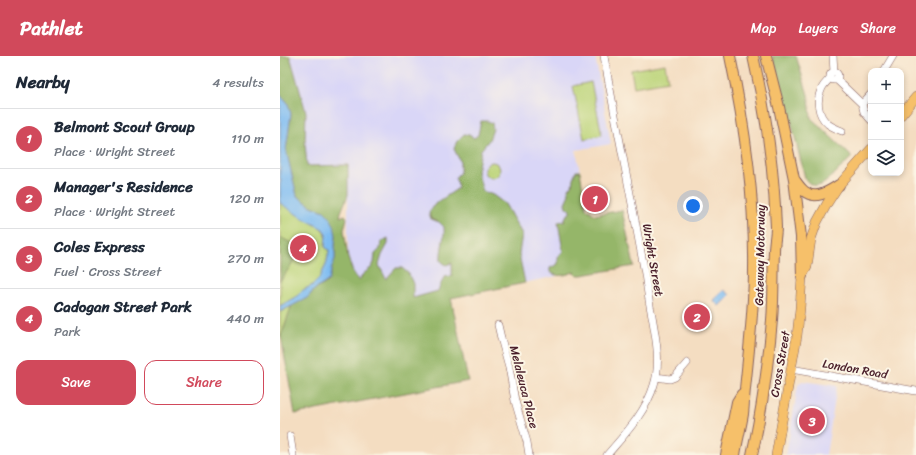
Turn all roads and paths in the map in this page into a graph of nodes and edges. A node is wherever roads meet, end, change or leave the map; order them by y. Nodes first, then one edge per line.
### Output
1 (604, 56) edge
2 (730, 56) edge
3 (753, 56) edge
4 (766, 56) edge
5 (833, 56) edge
6 (893, 56) edge
7 (886, 68) edge
8 (833, 76) junction
9 (868, 97) edge
10 (916, 97) edge
11 (862, 104) junction
12 (904, 111) edge
13 (868, 117) edge
14 (842, 131) dead end
15 (868, 152) edge
16 (794, 179) junction
17 (839, 185) junction
18 (802, 276) junction
19 (498, 325) dead end
20 (687, 363) dead end
21 (791, 369) junction
22 (656, 377) junction
23 (744, 391) junction
24 (916, 391) edge
25 (290, 436) dead end
26 (293, 455) edge
27 (529, 455) edge
28 (607, 455) edge
29 (726, 455) edge
30 (734, 455) edge
31 (752, 455) edge
32 (776, 455) edge

1 - 22 street, Wright Street
2 - 23 highway, Gateway Motorway
3 - 31 highway, Gateway Motorway
4 - 16 highway
5 - 8 street
6 - 7 street
8 - 11 street
8 - 14 street
9 - 11 street
10 - 12 main road
11 - 13 street
15 - 17 main road, Cross Street
16 - 17 highway
16 - 18 highway
17 - 18 main road, Cross Street
18 - 21 main road, Cross Street
19 - 27 street, Melaleuca Place
20 - 22 street
21 - 24 street, London Road
21 - 32 main road, Cross Street
22 - 28 street, Wright Street
23 - 29 highway
23 - 30 highway, Gateway Motorway
25 - 26 street

